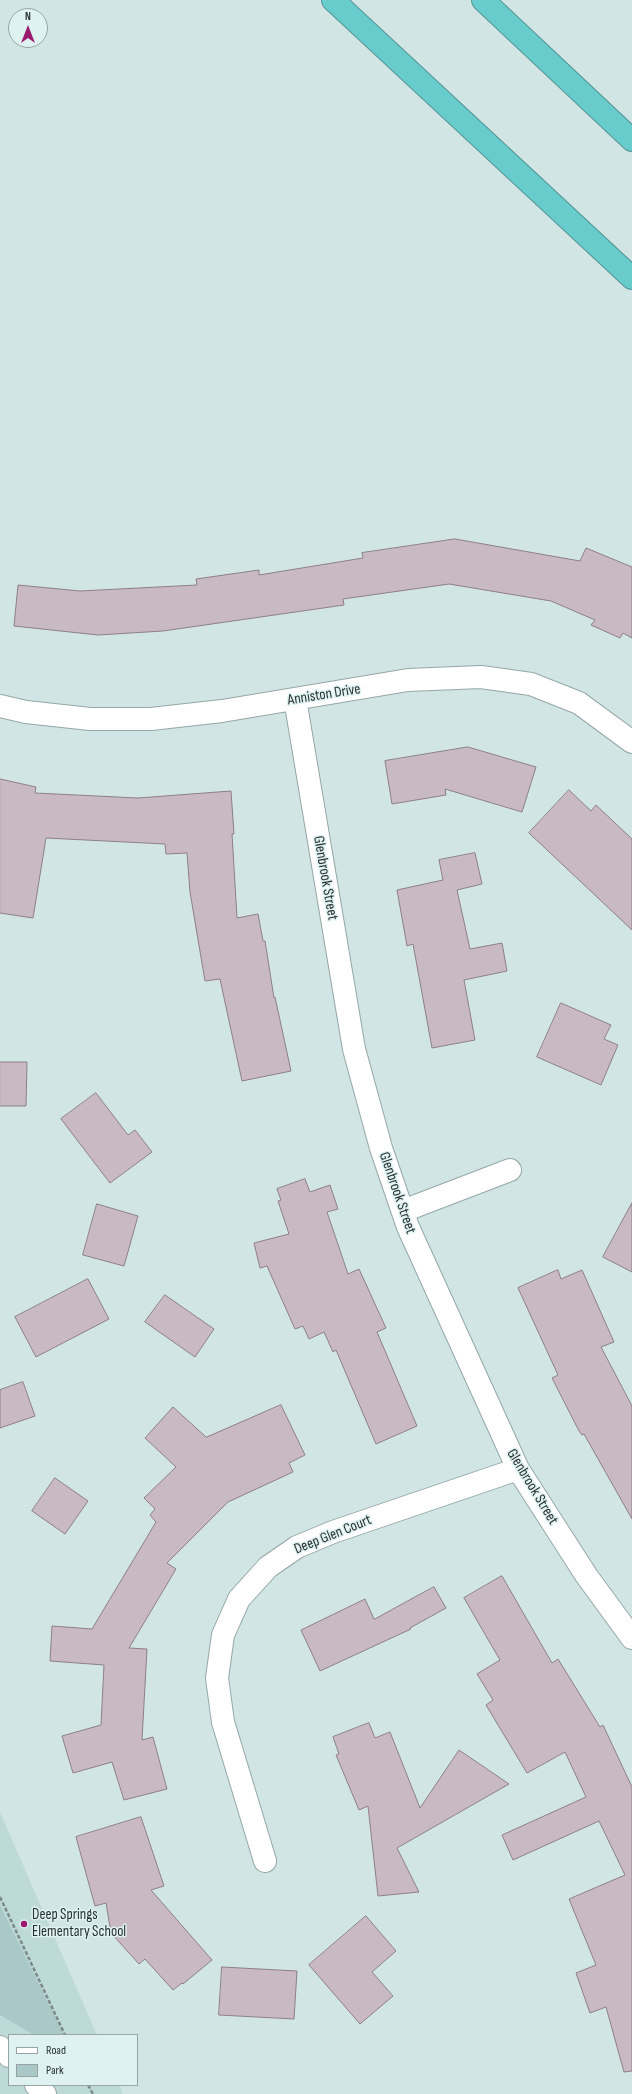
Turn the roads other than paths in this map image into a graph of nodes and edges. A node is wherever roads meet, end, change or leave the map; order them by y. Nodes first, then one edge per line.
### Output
1 (333, 0) edge
2 (483, 0) edge
3 (632, 140) edge
4 (632, 278) edge
5 (295, 699) junction
6 (0, 706) edge
7 (632, 742) edge
8 (510, 1170) dead end
9 (403, 1211) junction
10 (518, 1469) junction
11 (632, 1638) edge
12 (265, 1861) dead end
13 (0, 2047) edge
14 (8, 2055) edge
15 (37, 2086) edge
16 (44, 2094) edge

1 - 4 highway
2 - 3 highway
5 - 6 street, Anniston Drive
5 - 7 street, Anniston Drive
5 - 9 street, Glenbrook Street
8 - 9 street
9 - 10 street, Glenbrook Street
10 - 11 street, Glenbrook Street
10 - 12 street, Deep Glen Court
13 - 14 street
15 - 16 street

